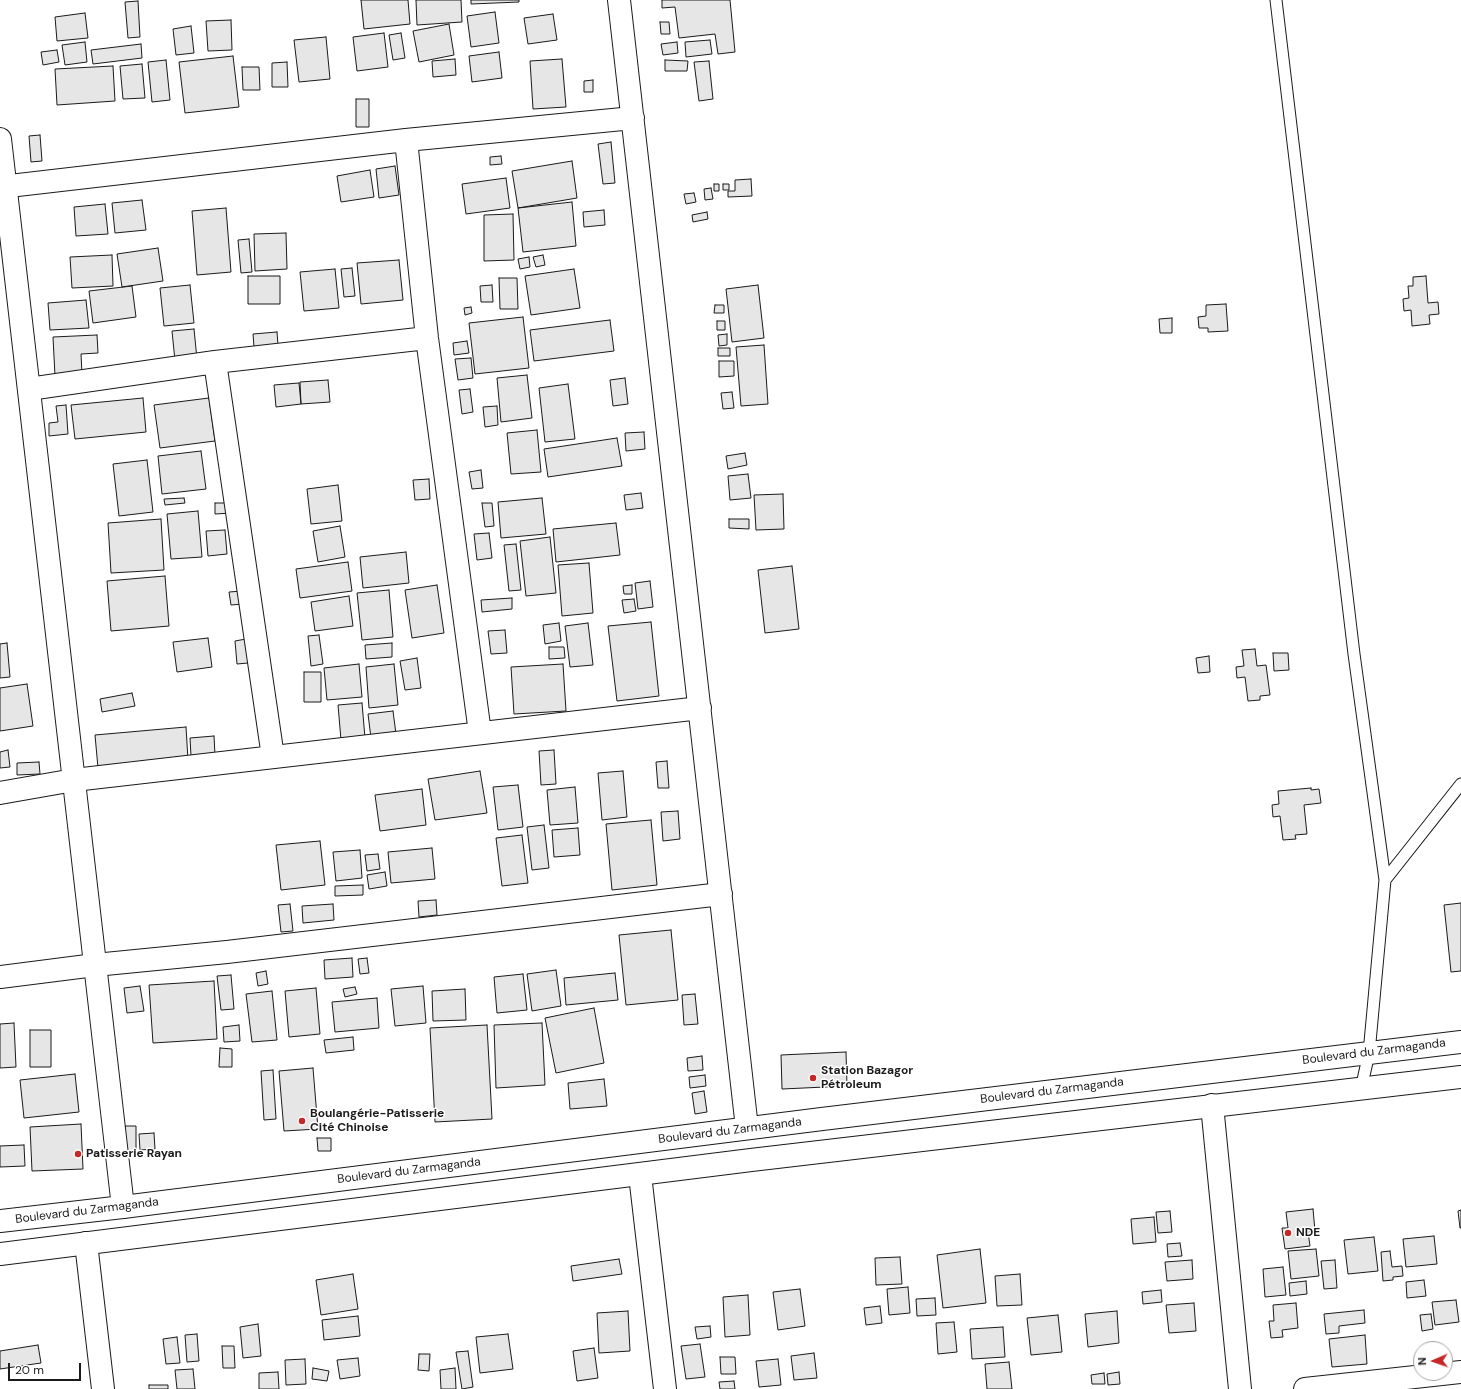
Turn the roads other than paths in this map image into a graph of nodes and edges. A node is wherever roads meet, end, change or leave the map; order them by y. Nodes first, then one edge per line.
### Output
1 (619, 0) edge
2 (1276, 0) edge
3 (633, 118) junction
4 (0, 139) edge
5 (406, 140) junction
6 (3, 186) edge
7 (428, 338) junction
8 (215, 362) junction
9 (29, 390) junction
10 (700, 708) junction
11 (480, 733) junction
12 (273, 757) junction
13 (74, 780) junction
14 (1461, 784) edge
15 (0, 793) edge
16 (1385, 880) junction
17 (721, 894) junction
18 (95, 965) junction
19 (0, 977) edge
20 (1461, 1042) edge
21 (1369, 1053) junction
22 (1461, 1077) edge
23 (1361, 1089) junction
24 (1212, 1105) junction
25 (822, 1119) junction
26 (747, 1128) junction
27 (828, 1151) junction
28 (640, 1175) junction
29 (123, 1207) junction
30 (0, 1221) edge
31 (86, 1243) junction
32 (0, 1254) edge
33 (1460, 1378) edge
34 (103, 1389) edge
35 (665, 1389) edge
36 (1240, 1389) edge
37 (1305, 1389) edge

1 - 3 street
2 - 16 lane
3 - 5 street
3 - 10 street
4 - 6 street
5 - 6 street
5 - 7 street
6 - 9 street
7 - 8 street
7 - 11 street
8 - 9 street
8 - 12 street
9 - 13 street
10 - 11 street
10 - 17 street
11 - 12 street
12 - 13 street
13 - 15 street
13 - 18 street
14 - 16 lane
16 - 21 lane
17 - 18 street
17 - 26 street
18 - 19 street
18 - 29 street
20 - 21 street, Boulevard du Zarmaganda
21 - 23 lane
21 - 25 street, Boulevard du Zarmaganda
22 - 23 street
23 - 24 street
24 - 27 street
24 - 36 street
25 - 26 street, Boulevard du Zarmaganda
25 - 27 street
26 - 29 street, Boulevard du Zarmaganda
27 - 28 street
28 - 31 street
28 - 35 street
29 - 30 street, Boulevard du Zarmaganda
31 - 32 street
31 - 34 street
33 - 37 street

